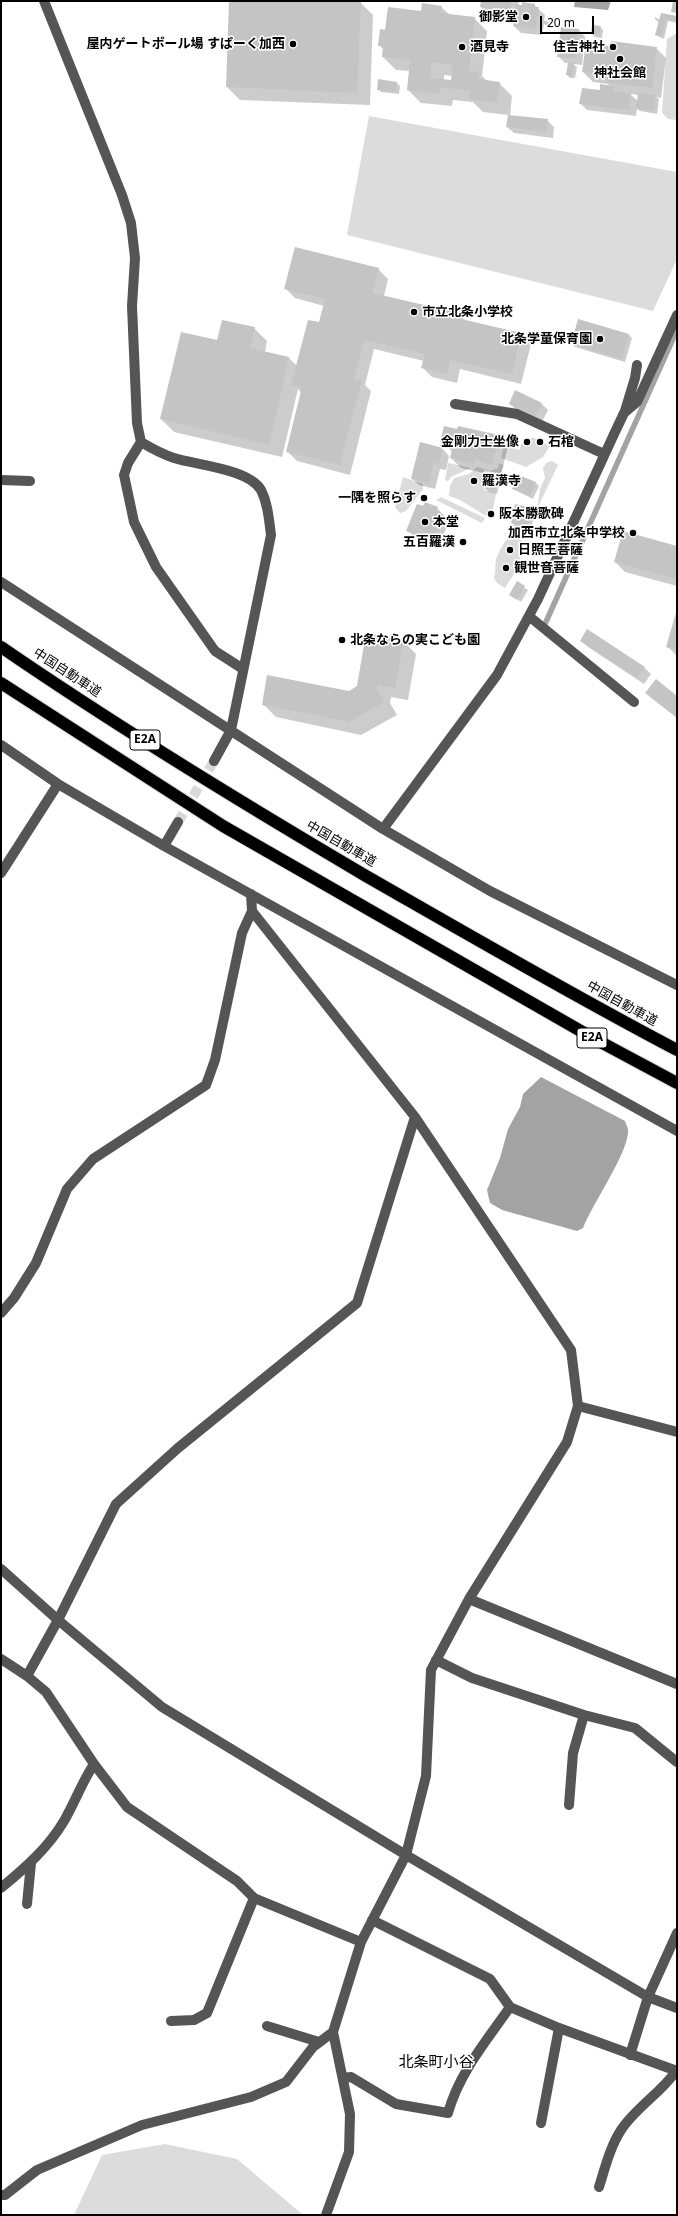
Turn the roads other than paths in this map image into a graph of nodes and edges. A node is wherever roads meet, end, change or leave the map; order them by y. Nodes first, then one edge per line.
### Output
1 (44, 1) edge
2 (677, 315) edge
3 (637, 365) dead end
4 (455, 404) dead end
5 (624, 413) junction
6 (141, 442) junction
7 (604, 454) junction
8 (1, 480) edge
9 (30, 482) dead end
10 (1, 582) edge
11 (530, 617) junction
12 (1, 647) edge
13 (243, 669) junction
14 (1, 683) edge
15 (634, 702) dead end
16 (232, 730) junction
17 (1, 745) edge
18 (214, 761) tunnel mouth
19 (58, 784) junction
20 (178, 822) tunnel mouth
21 (383, 829) junction
22 (164, 846) junction
23 (1, 873) edge
24 (252, 894) junction
25 (252, 911) junction
26 (677, 986) edge
27 (677, 1050) edge
28 (677, 1083) edge
29 (415, 1117) junction
30 (677, 1131) edge
31 (1, 1313) edge
32 (578, 1406) junction
33 (676, 1429) edge
34 (1, 1569) edge
35 (469, 1599) junction
36 (58, 1620) junction
37 (1, 1659) edge
38 (436, 1660) junction
39 (27, 1676) junction
40 (677, 1684) edge
41 (584, 1715) junction
42 (677, 1762) edge
43 (94, 1764) junction
44 (568, 1805) dead end
45 (406, 1855) junction
46 (31, 1863) junction
47 (1, 1888) edge
48 (254, 1898) junction
49 (27, 1904) dead end
50 (372, 1920) junction
51 (677, 1933) edge
52 (361, 1942) junction
53 (648, 1997) junction
54 (510, 2007) junction
55 (677, 2008) edge
56 (171, 2020) dead end
57 (267, 2026) dead end
58 (558, 2028) junction
59 (332, 2032) junction
60 (319, 2042) junction
61 (630, 2055) junction
62 (676, 2071) edge
63 (344, 2078) junction
64 (541, 2123) dead end
65 (599, 2187) dead end
66 (1, 2195) edge
67 (326, 2215) edge

1 - 6 street
2 - 5 street
3 - 5 street
4 - 7 street
5 - 7 street
6 - 13 street
6 - 13 street
7 - 11 street
8 - 9 street
10 - 16 street
11 - 15 street
11 - 21 street
12 - 27 highway, 中国自動車道 / E2A
13 - 16 street
14 - 28 highway, E2A
16 - 18 street
16 - 21 street
17 - 19 street
19 - 22 street
19 - 23 street
20 - 22 street
21 - 26 street
22 - 24 street
24 - 25 street
24 - 30 street
25 - 29 street
25 - 31 street
29 - 32 street
29 - 36 street
32 - 33 street
32 - 35 street
34 - 36 street
35 - 38 street
35 - 40 street
36 - 39 street
36 - 45 street
37 - 39 street
38 - 41 street
38 - 45 street
39 - 43 street
41 - 42 street
41 - 44 street
43 - 46 street
43 - 48 street
45 - 50 street
45 - 53 street
46 - 47 street
46 - 49 street
48 - 52 street
48 - 56 street
50 - 52 street
50 - 54 street
51 - 53 street
52 - 59 street
53 - 55 street
53 - 61 street
54 - 58 street
54 - 63 street
57 - 60 street
58 - 61 street
58 - 64 street
59 - 60 street
59 - 63 street
60 - 66 street
61 - 62 street
62 - 65 street
63 - 67 street

